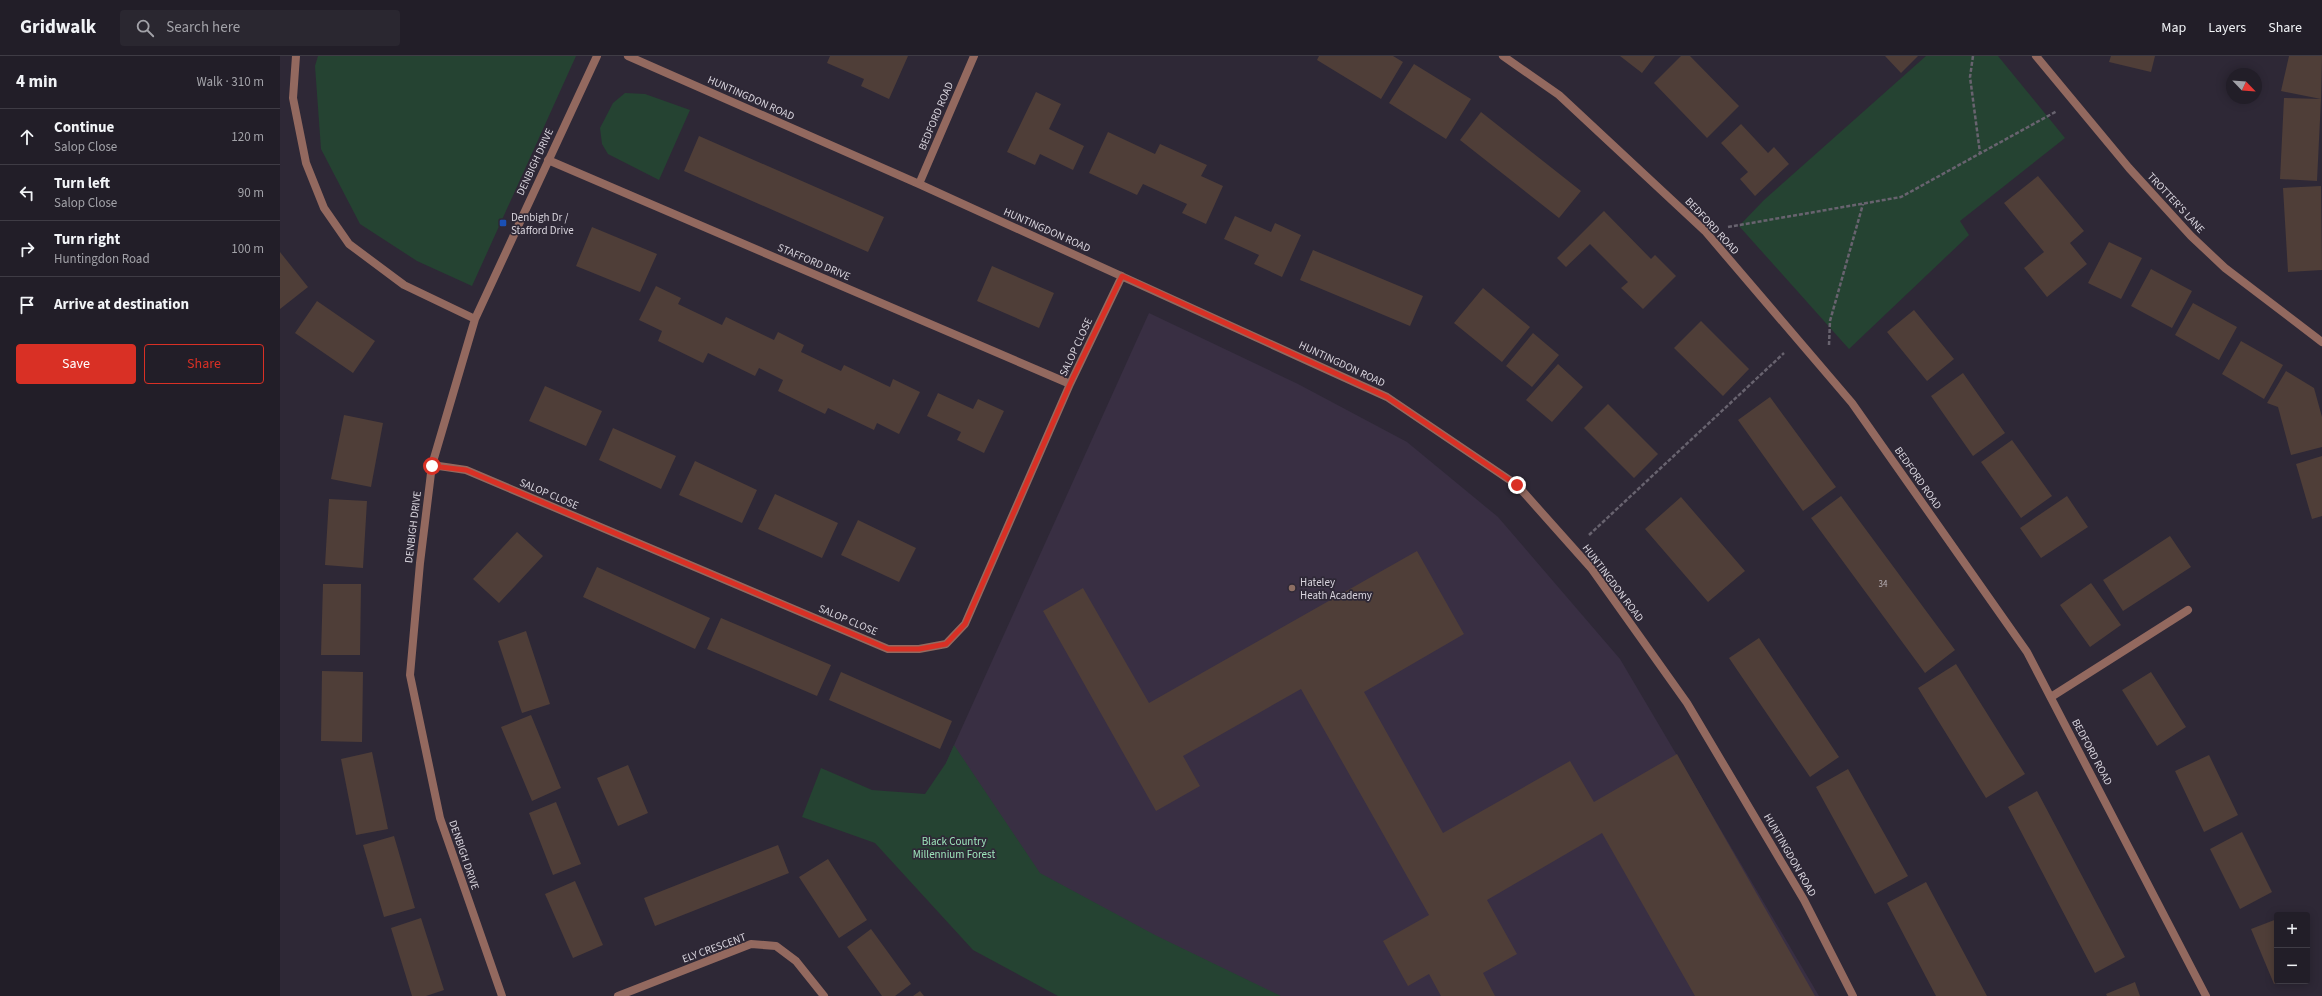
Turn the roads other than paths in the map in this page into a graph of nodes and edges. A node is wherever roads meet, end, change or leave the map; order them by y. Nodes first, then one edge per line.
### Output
1 (296, 56) edge
2 (597, 56) edge
3 (628, 56) edge
4 (974, 56) edge
5 (1503, 56) edge
6 (2036, 56) edge
7 (548, 160) junction
8 (919, 184) junction
9 (1122, 276) junction
10 (475, 319) junction
11 (2322, 342) edge
12 (1070, 384) junction
13 (432, 466) junction
14 (2188, 610) dead end
15 (2051, 697) junction
16 (502, 996) edge
17 (618, 996) edge
18 (824, 996) edge
19 (1853, 996) edge
20 (2206, 996) edge

1 - 10 street
2 - 7 street, DENBIGH DRIVE
3 - 8 street, HUNTINGDON ROAD
4 - 8 street, BEDFORD ROAD
5 - 15 street, BEDFORD ROAD
6 - 11 street, TROTTER'S LANE
7 - 10 street, DENBIGH DRIVE
7 - 12 street, STAFFORD DRIVE
8 - 9 street, HUNTINGDON ROAD
9 - 12 street, SALOP CLOSE
9 - 19 street, HUNTINGDON ROAD
10 - 13 street, DENBIGH DRIVE
12 - 13 street, SALOP CLOSE
13 - 16 street, DENBIGH DRIVE
14 - 15 street
15 - 20 street, BEDFORD ROAD
17 - 18 street, ELY CRESCENT

